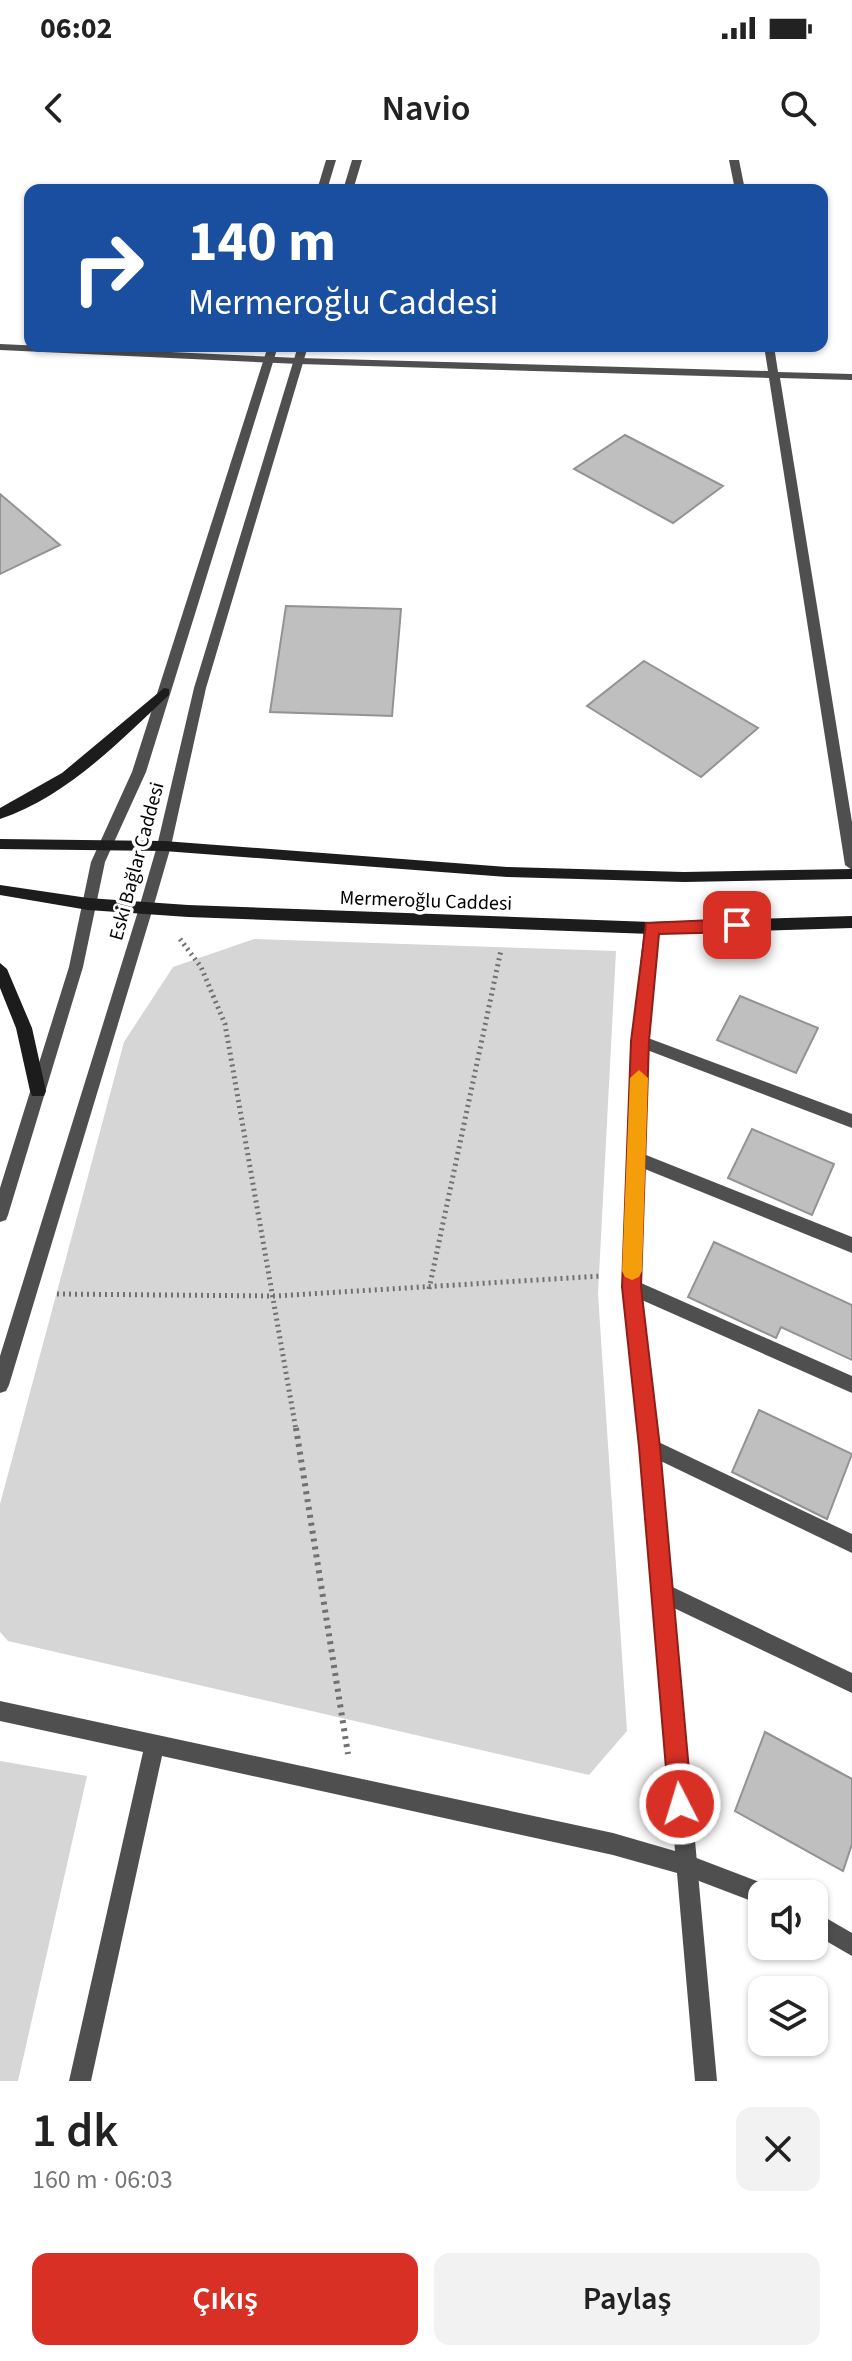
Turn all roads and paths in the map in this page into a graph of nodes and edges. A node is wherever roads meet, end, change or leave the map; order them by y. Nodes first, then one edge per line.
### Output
1 (331, 160) edge
2 (357, 160) edge
3 (734, 160) edge
4 (324, 184) edge
5 (350, 184) edge
6 (739, 184) edge
7 (0, 347) edge
8 (24, 348) edge
9 (103, 352) edge
10 (271, 352) edge
11 (770, 352) edge
12 (301, 354) edge
13 (269, 360) junction
14 (774, 375) junction
15 (852, 377) edge
16 (164, 692) junction
17 (0, 814) edge
18 (0, 844) edge
19 (106, 844) junction
20 (164, 846) junction
21 (852, 865) edge
22 (852, 874) edge
23 (0, 890) edge
24 (88, 904) junction
25 (146, 908) junction
26 (852, 922) edge
27 (507, 923) junction
28 (651, 928) junction
29 (0, 969) edge
30 (640, 1041) junction
31 (38, 1091) junction
32 (852, 1121) edge
33 (636, 1158) junction
34 (0, 1215) edge
35 (852, 1245) edge
36 (632, 1281) junction
37 (429, 1289) junction
38 (28, 1293) junction
39 (275, 1296) junction
40 (0, 1385) edge
41 (852, 1385) edge
42 (650, 1447) junction
43 (852, 1544) edge
44 (662, 1592) junction
45 (852, 1683) edge
46 (0, 1711) edge
47 (155, 1743) junction
48 (353, 1787) junction
49 (686, 1865) junction
50 (748, 1889) edge
51 (828, 1930) edge
52 (852, 1945) edge
53 (80, 2081) edge
54 (706, 2081) edge

1 - 4 street
2 - 5 street
3 - 6 street
7 - 8 street
9 - 13 street
10 - 13 street, Eski Bağlar Caddesi
11 - 14 street
12 - 13 street
12 - 14 street
12 - 20 street, Eski Bağlar Caddesi
13 - 16 street, Eski Bağlar Caddesi
14 - 15 street
14 - 21 street
16 - 17 main road
16 - 19 street, Eski Bağlar Caddesi
18 - 19 main road, Mermeroğlu Caddesi
19 - 20 main road, Mermeroğlu Caddesi
19 - 24 street, Eski Bağlar Caddesi
20 - 22 main road, Mermeroğlu Caddesi
20 - 25 street, Eski Bağlar Caddesi
23 - 24 main road, Mermeroğlu Caddesi
24 - 25 main road, Mermeroğlu Caddesi
24 - 31 street, Eski Bağlar Caddesi
25 - 27 main road, Mermeroğlu Caddesi
25 - 38 street, Eski Bağlar Caddesi
25 - 39 path
26 - 28 main road, Mermeroğlu Caddesi
27 - 28 main road, Mermeroğlu Caddesi
27 - 37 path
28 - 30 street
29 - 31 main road
30 - 32 street
30 - 33 street
31 - 34 street, Eski Bağlar Caddesi
33 - 35 street
33 - 36 street
36 - 37 path
36 - 41 street
36 - 42 street
37 - 39 path
38 - 39 path
38 - 40 street, Eski Bağlar Caddesi
39 - 48 path
42 - 43 street
42 - 44 street
44 - 45 street
44 - 49 street
46 - 47 street
47 - 48 street
47 - 53 street
48 - 49 street
49 - 50 street
49 - 54 street
51 - 52 street

